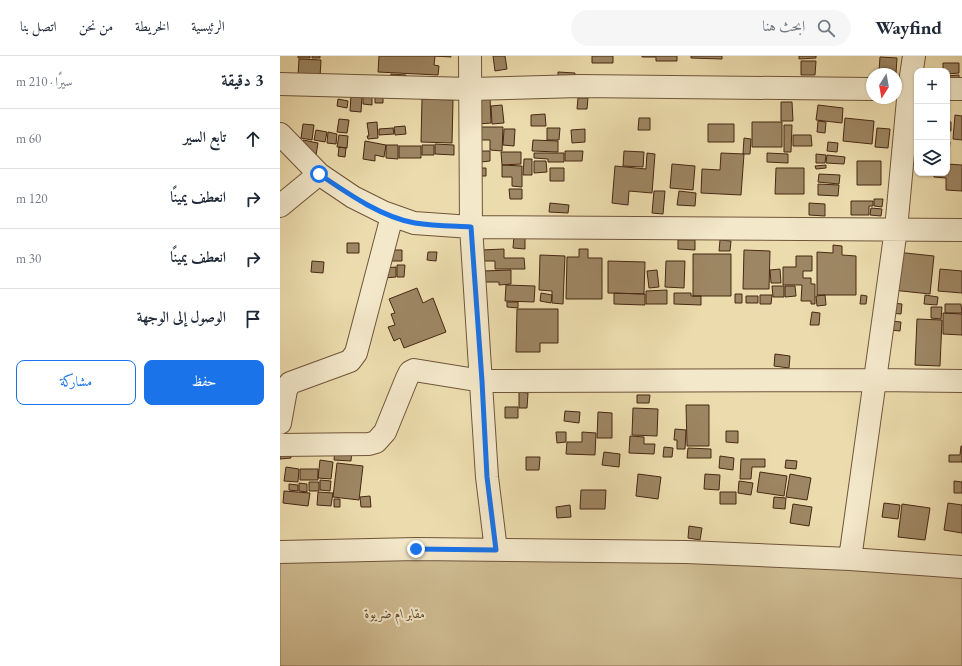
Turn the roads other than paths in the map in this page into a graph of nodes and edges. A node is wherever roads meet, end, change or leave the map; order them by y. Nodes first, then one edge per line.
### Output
1 (470, 56) edge
2 (914, 56) edge
3 (280, 84) edge
4 (866, 89) edge
5 (907, 89) edge
6 (950, 89) edge
7 (962, 89) edge
8 (470, 90) junction
9 (280, 134) edge
10 (319, 174) junction
11 (280, 206) edge
12 (392, 216) junction
13 (471, 227) junction
14 (896, 229) junction
15 (962, 230) edge
16 (875, 380) junction
17 (482, 381) junction
18 (962, 381) edge
19 (280, 423) edge
20 (280, 445) edge
21 (496, 550) junction
22 (280, 552) edge
23 (850, 559) junction
24 (962, 567) edge

1 - 8 street
2 - 5 street
3 - 8 street
4 - 8 street
5 - 14 street
6 - 7 street
8 - 13 street
9 - 10 street
10 - 11 street
10 - 12 street
12 - 13 street
12 - 19 street
13 - 14 street
13 - 17 street
14 - 15 street
14 - 16 street
16 - 17 street
16 - 18 street
16 - 23 street
17 - 20 street
17 - 21 street
21 - 22 street
21 - 23 street
23 - 24 street

